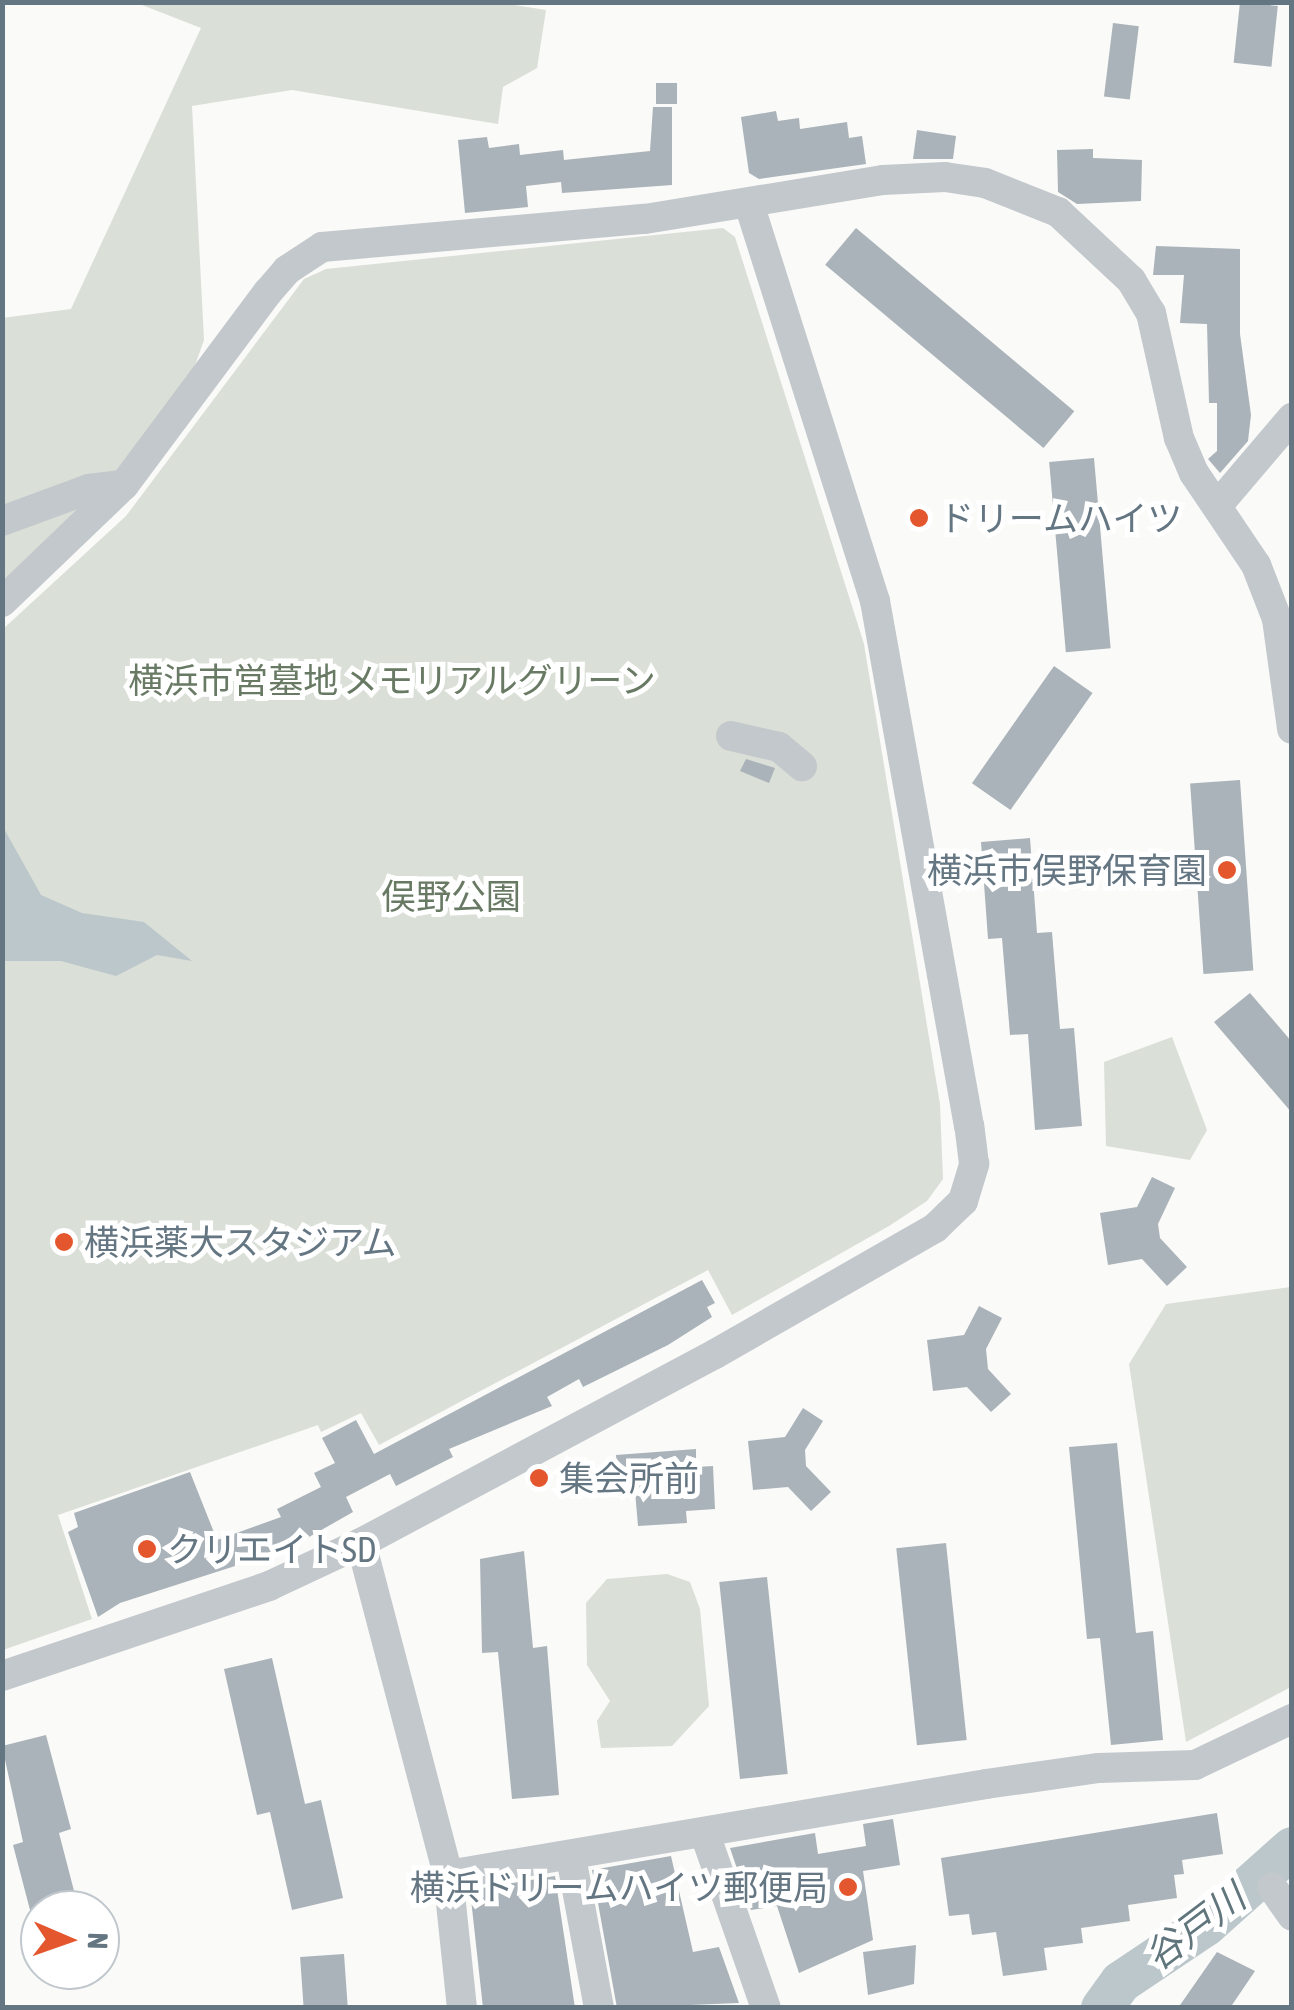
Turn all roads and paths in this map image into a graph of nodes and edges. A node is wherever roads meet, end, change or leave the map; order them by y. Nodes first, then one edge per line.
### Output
1 (750, 206) junction
2 (1292, 418) edge
3 (124, 486) junction
4 (1216, 506) junction
5 (2, 522) edge
6 (2, 602) edge
7 (1292, 729) edge
8 (730, 736) dead end
9 (802, 766) dead end
10 (361, 1543) junction
11 (2, 1676) edge
12 (1292, 1719) edge
13 (705, 1834) junction
14 (572, 1856) junction
15 (448, 1876) junction
16 (1272, 1887) dead end
17 (1292, 1916) edge
18 (462, 2008) edge
19 (599, 2008) edge
20 (766, 2008) edge

1 - 3 street
1 - 4 street
1 - 10 street
2 - 4 street
3 - 5 street
3 - 6 street
4 - 7 street
8 - 9 street
10 - 11 street
10 - 15 street
12 - 13 street
13 - 14 street
13 - 20 street
14 - 15 street
14 - 19 street
15 - 18 street
16 - 17 street

